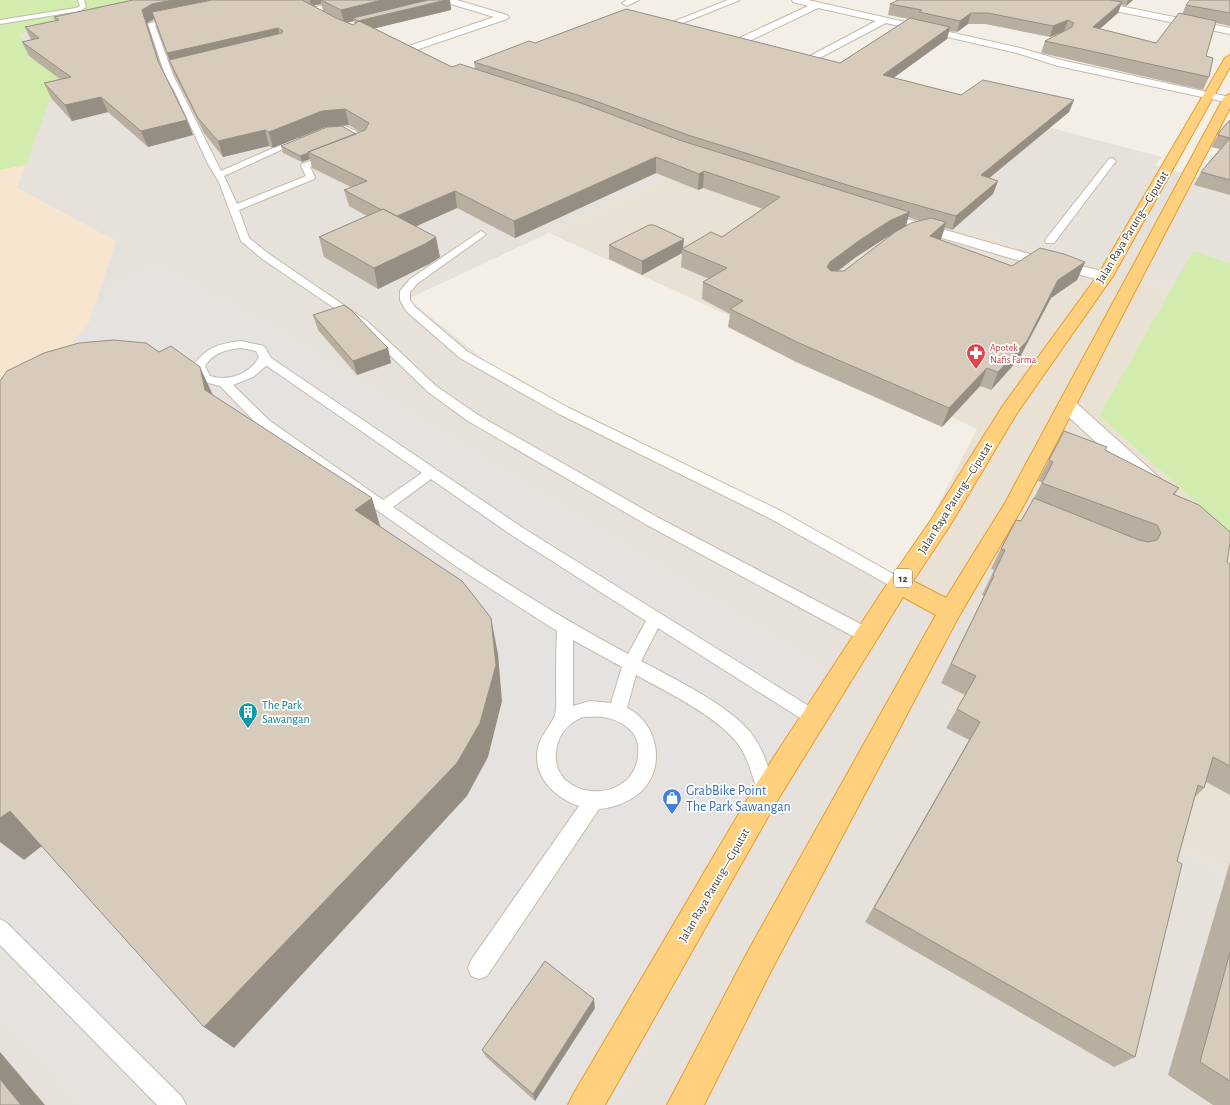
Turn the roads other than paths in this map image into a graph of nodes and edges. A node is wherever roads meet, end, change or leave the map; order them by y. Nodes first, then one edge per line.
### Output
1 (81, 0) edge
2 (361, 0) edge
3 (736, 0) edge
4 (796, 0) edge
5 (1075, 0) edge
6 (446, 1) edge
7 (817, 5) junction
8 (298, 6) edge
9 (310, 11) junction
10 (187, 15) edge
11 (323, 18) edge
12 (885, 20) junction
13 (0, 22) edge
14 (670, 25) edge
15 (1230, 31) edge
16 (737, 43) edge
17 (1042, 47) dead end
18 (1030, 53) junction
19 (1230, 58) edge
20 (810, 60) edge
21 (441, 66) edge
22 (1221, 101) edge
23 (320, 132) edge
24 (1198, 134) junction
25 (308, 137) edge
26 (357, 146) edge
27 (336, 154) edge
28 (1112, 161) dead end
29 (219, 175) junction
30 (233, 209) junction
31 (866, 211) edge
32 (1140, 216) junction
33 (1163, 222) junction
34 (925, 229) junction
35 (481, 234) dead end
36 (901, 236) edge
37 (1050, 241) dead end
38 (1104, 276) junction
39 (265, 359) junction
40 (223, 382) junction
41 (1067, 405) junction
42 (431, 473) junction
43 (1167, 495) edge
44 (1014, 505) junction
45 (383, 507) junction
46 (1035, 513) edge
47 (899, 584) junction
48 (950, 611) junction
49 (655, 619) junction
50 (565, 628) junction
51 (866, 635) junction
52 (631, 665) junction
53 (617, 712) junction
54 (814, 718) junction
55 (564, 719) junction
56 (767, 792) junction
57 (594, 800) junction
58 (0, 930) edge
59 (479, 968) dead end
60 (174, 1105) edge
61 (586, 1105) edge
62 (685, 1105) edge

1 - 13 lane
2 - 9 street
3 - 14 street
4 - 7 street
5 - 15 street
6 - 21 street
7 - 12 street
7 - 16 street
8 - 9 street
9 - 11 street
10 - 29 lane
12 - 18 street
12 - 20 street
17 - 18 street
18 - 22 street
19 - 22 highway, Jalan Raya Parung—Ciputat / 12
22 - 24 highway, Jalan Raya Parung—Ciputat / 12
23 - 26 lane
24 - 32 highway, Jalan Raya Parung—Ciputat / 12
24 - 33 highway, Jalan Raya Parung—Ciputat / 12
25 - 29 lane
27 - 30 lane
28 - 37 lane
29 - 30 lane
30 - 51 lane
31 - 34 street
32 - 33 highway
32 - 38 highway, Jalan Raya Parung—Ciputat / 12
33 - 41 highway, Jalan Raya Parung—Ciputat / 12
34 - 36 street
34 - 38 street
35 - 47 lane
38 - 47 highway, Jalan Raya Parung—Ciputat / 12
39 - 40 lane
39 - 40 lane
39 - 42 lane
40 - 45 lane
41 - 43 street
41 - 44 highway, Jalan Raya Parung—Ciputat / 12
42 - 45 lane
42 - 49 lane
44 - 46 street
44 - 48 highway, Jalan Raya Parung—Ciputat / 12
45 - 50 lane
47 - 48 highway
47 - 51 highway, Jalan Raya Parung—Ciputat / 12
48 - 62 highway, Jalan Raya Parung—Ciputat / 12
49 - 52 lane
49 - 54 lane
50 - 52 lane
50 - 55 lane
51 - 54 highway, Jalan Raya Parung—Ciputat / 12
52 - 53 lane
52 - 56 lane
53 - 55 lane
53 - 57 lane
54 - 56 highway, Jalan Raya Parung—Ciputat / 12
55 - 57 lane
56 - 61 highway, Jalan Raya Parung—Ciputat / 12
57 - 59 lane
58 - 60 lane

